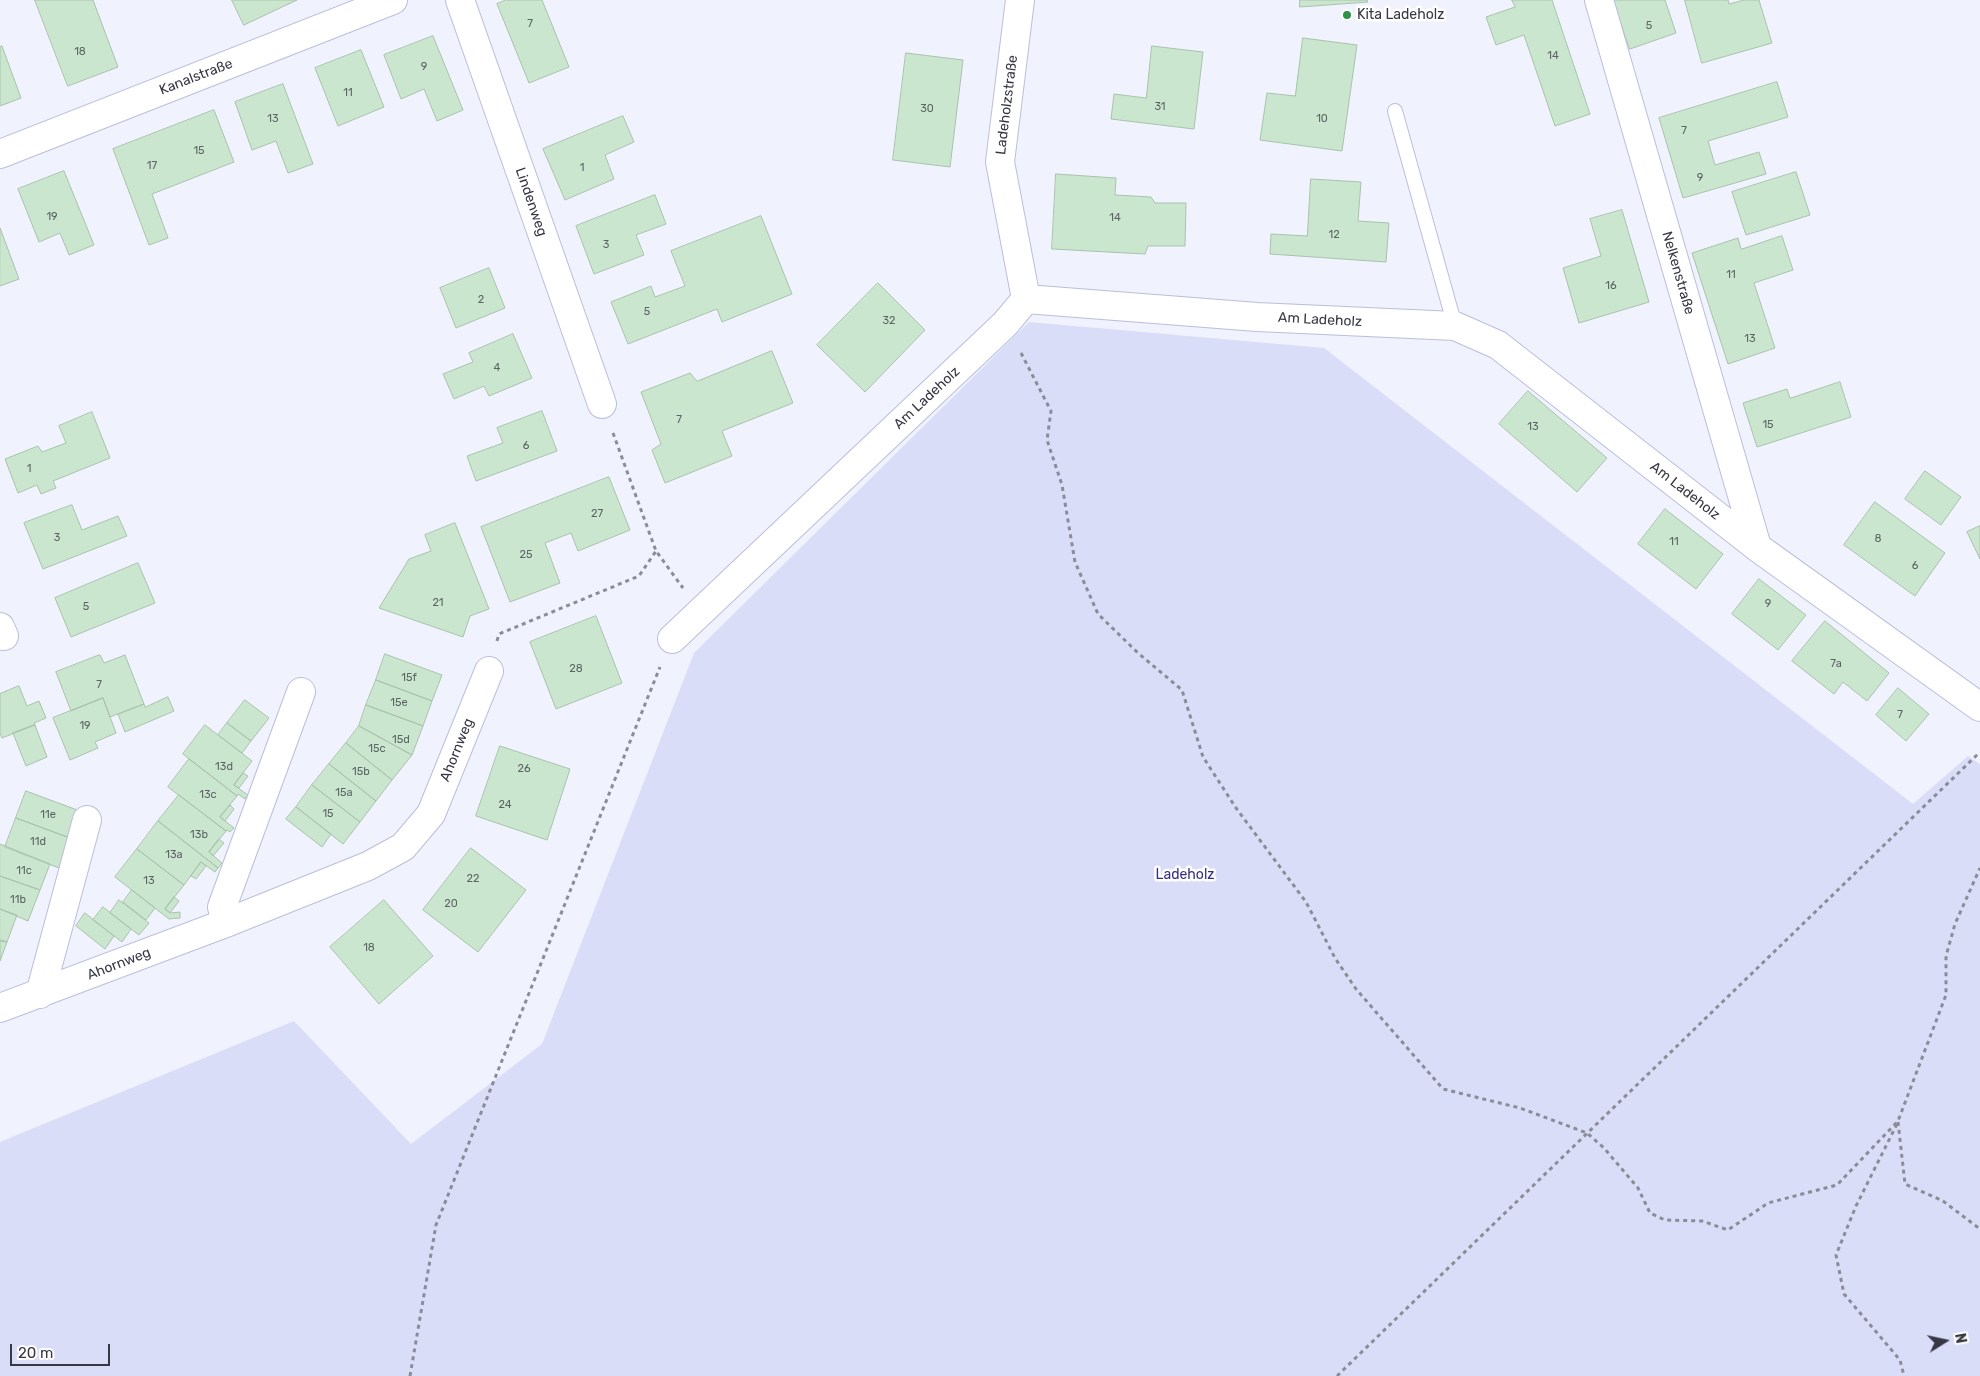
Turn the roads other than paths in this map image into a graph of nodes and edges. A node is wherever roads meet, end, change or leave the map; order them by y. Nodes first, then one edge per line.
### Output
1 (392, 0) edge
2 (460, 0) edge
3 (1020, 0) edge
4 (1599, 0) edge
5 (1395, 111) dead end
6 (0, 154) edge
7 (1026, 299) junction
8 (1455, 326) junction
9 (602, 404) road end
10 (1757, 547) junction
11 (672, 639) road end
12 (489, 670) road end
13 (301, 692) dead end
14 (1980, 707) edge
15 (87, 820) dead end
16 (226, 923) junction
17 (40, 994) junction
18 (0, 1008) edge

1 - 6 street, Kanalstraße
2 - 9 street, Lindenweg
3 - 7 street, Ladeholzstraße
4 - 10 street, Nelkenstraße
5 - 8 lane
7 - 8 street, Am Ladeholz
7 - 11 street, Am Ladeholz
8 - 10 street, Am Ladeholz
10 - 14 street, Am Ladeholz
12 - 16 street, Ahornweg
13 - 16 street
15 - 17 street
16 - 17 street, Ahornweg
17 - 18 street, Ahornweg

